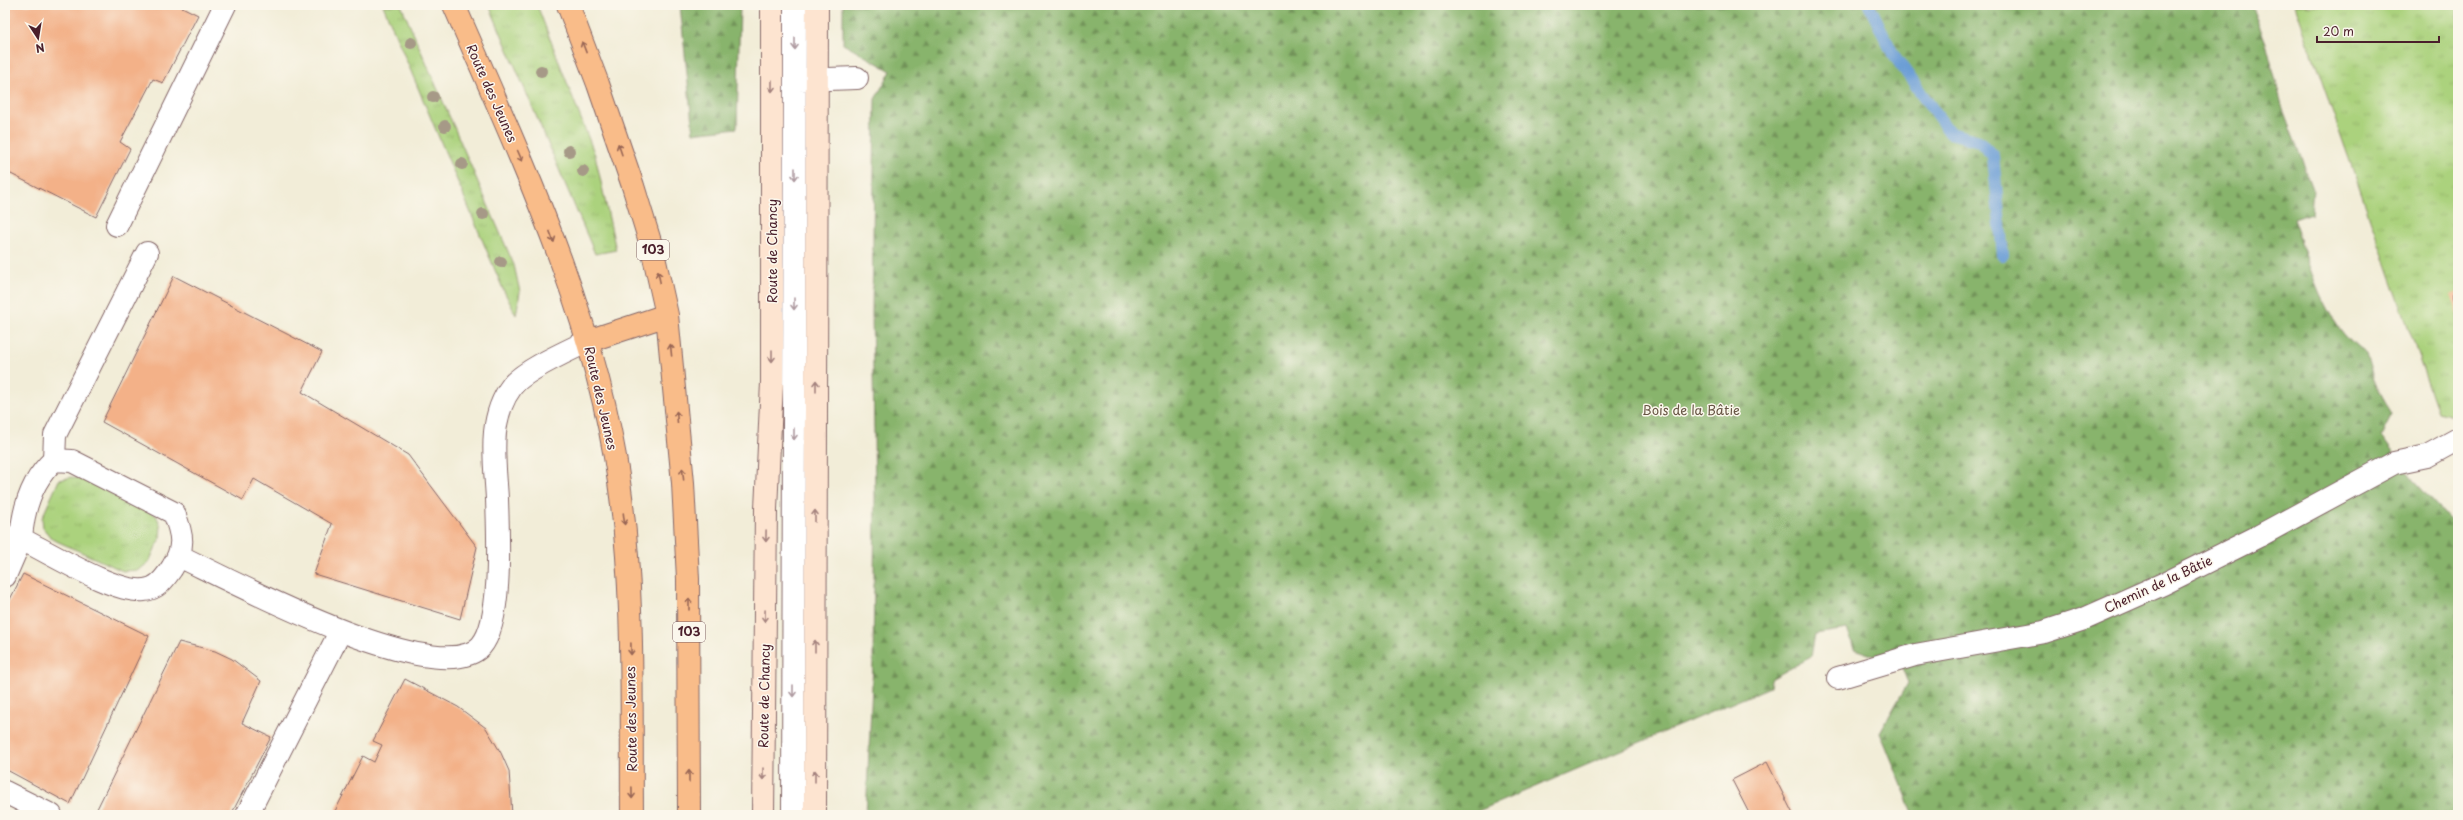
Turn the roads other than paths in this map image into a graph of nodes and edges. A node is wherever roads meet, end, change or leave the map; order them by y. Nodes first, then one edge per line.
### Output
1 (225, 5) edge
2 (454, 5) edge
3 (568, 5) edge
4 (772, 5) edge
5 (795, 5) edge
6 (816, 5) edge
7 (857, 78) dead end
8 (816, 79) junction
9 (795, 80) junction
10 (117, 225) dead end
11 (147, 253) dead end
12 (667, 315) junction
13 (588, 341) junction
14 (2458, 439) edge
15 (54, 460) junction
16 (13, 538) edge
17 (179, 556) junction
18 (5, 576) edge
19 (340, 632) junction
20 (1838, 678) dead end
21 (5, 792) edge
22 (52, 815) edge
23 (247, 815) edge
24 (632, 815) edge
25 (689, 815) edge
26 (763, 815) edge
27 (793, 815) edge
28 (814, 815) edge

1 - 10 street
2 -> 13 main road, Route des Jeunes
12 -> 3 main road, 103
4 -> 26 main road, Route de Chancy
5 -> 9 street
6 - 8 main road
7 - 8 street
8 - 9 street
28 -> 8 main road
9 -> 27 street
11 - 15 street
12 - 13 main road
25 -> 12 main road, 103
13 - 19 street
13 -> 24 main road, Route des Jeunes
14 - 20 street, Chemin de la Bâtie
15 - 16 street
15 - 17 street
16 - 17 street
16 - 18 street
17 - 19 street
19 - 23 street
21 - 22 street

